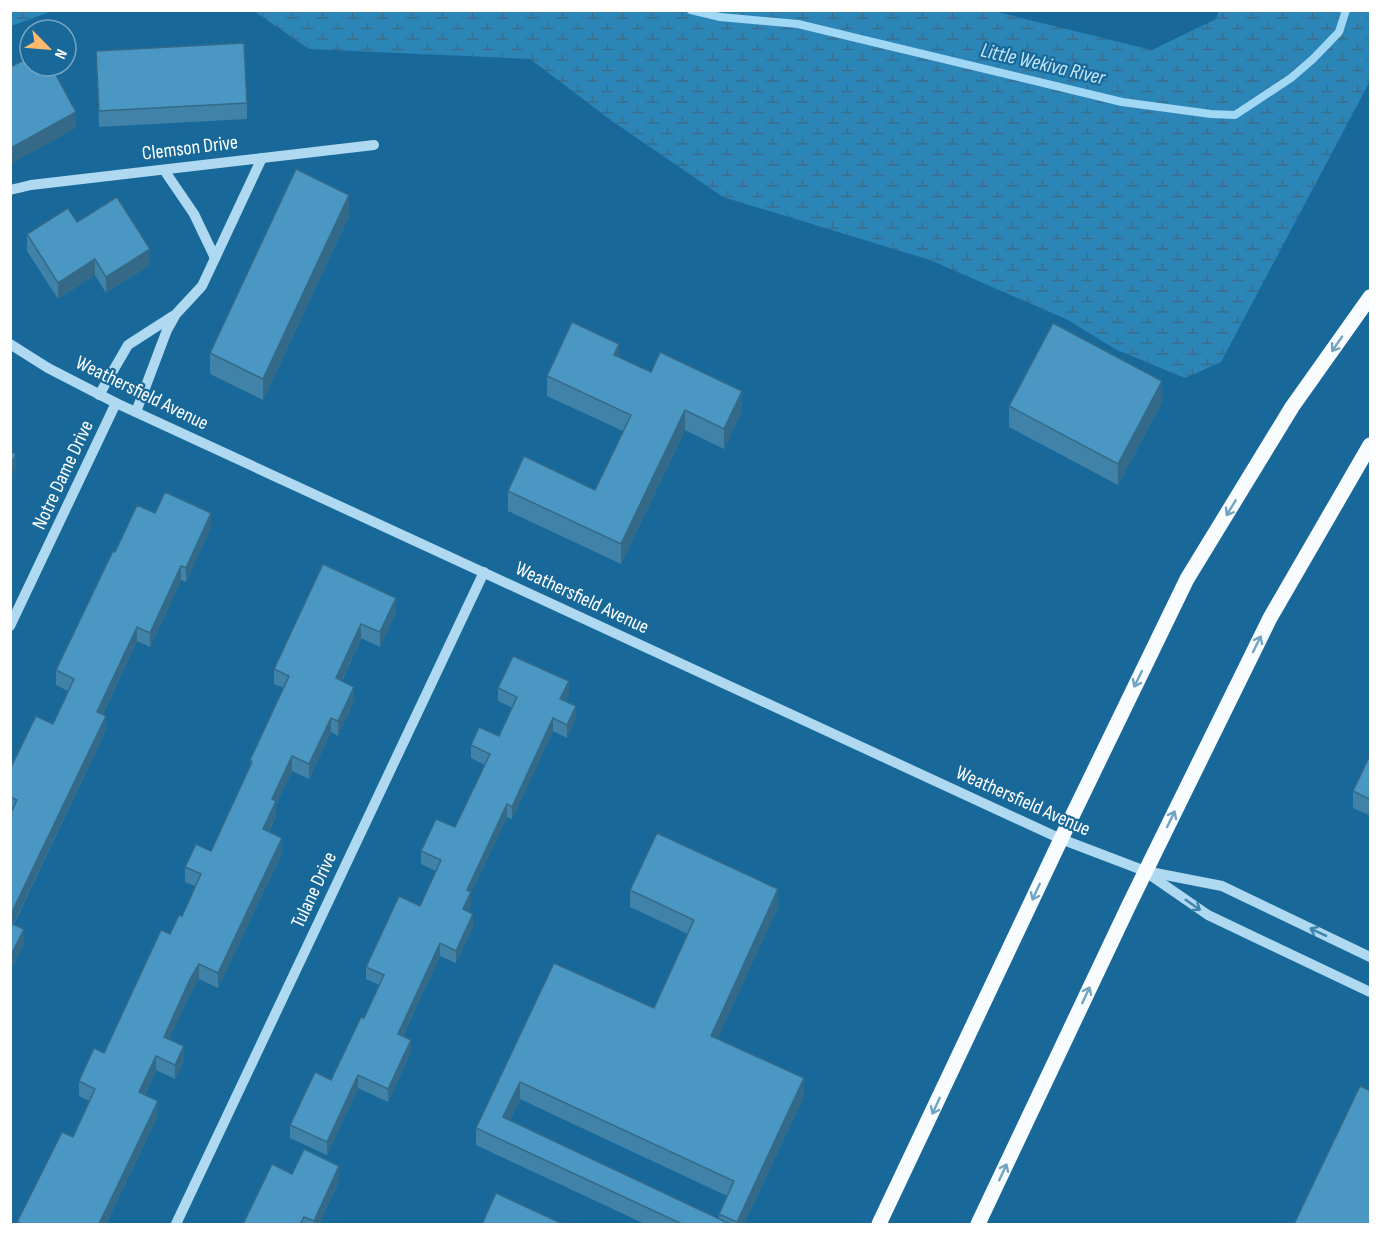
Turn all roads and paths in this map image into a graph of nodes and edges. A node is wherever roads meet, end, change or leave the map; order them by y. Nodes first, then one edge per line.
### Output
1 (374, 145) dead end
2 (262, 158) junction
3 (164, 170) junction
4 (10, 190) edge
5 (215, 258) junction
6 (1371, 297) edge
7 (176, 314) junction
8 (10, 344) edge
9 (99, 395) junction
10 (116, 404) junction
11 (136, 412) junction
12 (1371, 445) edge
13 (484, 572) junction
14 (10, 626) edge
15 (1061, 839) junction
16 (1145, 871) junction
17 (1371, 957) edge
18 (1371, 992) edge
19 (176, 1224) edge
20 (879, 1224) edge
21 (978, 1224) edge

1 - 2 street, Clemson Drive
2 - 3 street, Clemson Drive
2 - 5 street
3 - 4 street, Clemson Drive
3 - 5 street
5 - 7 street
6 -> 15 main road
7 - 9 street
7 - 11 street
8 - 9 street, Weathersfield Avenue
9 - 10 street, Weathersfield Avenue
10 - 11 street, Weathersfield Avenue
10 - 14 street, Notre Dame Drive
11 - 13 street, Weathersfield Avenue
16 -> 12 main road
13 - 15 street, Weathersfield Avenue
13 - 19 street, Tulane Drive
15 - 16 street, Weathersfield Avenue
15 -> 20 main road
17 -> 16 street, Weathersfield Avenue
16 -> 18 street, Weathersfield Avenue
21 -> 16 main road

